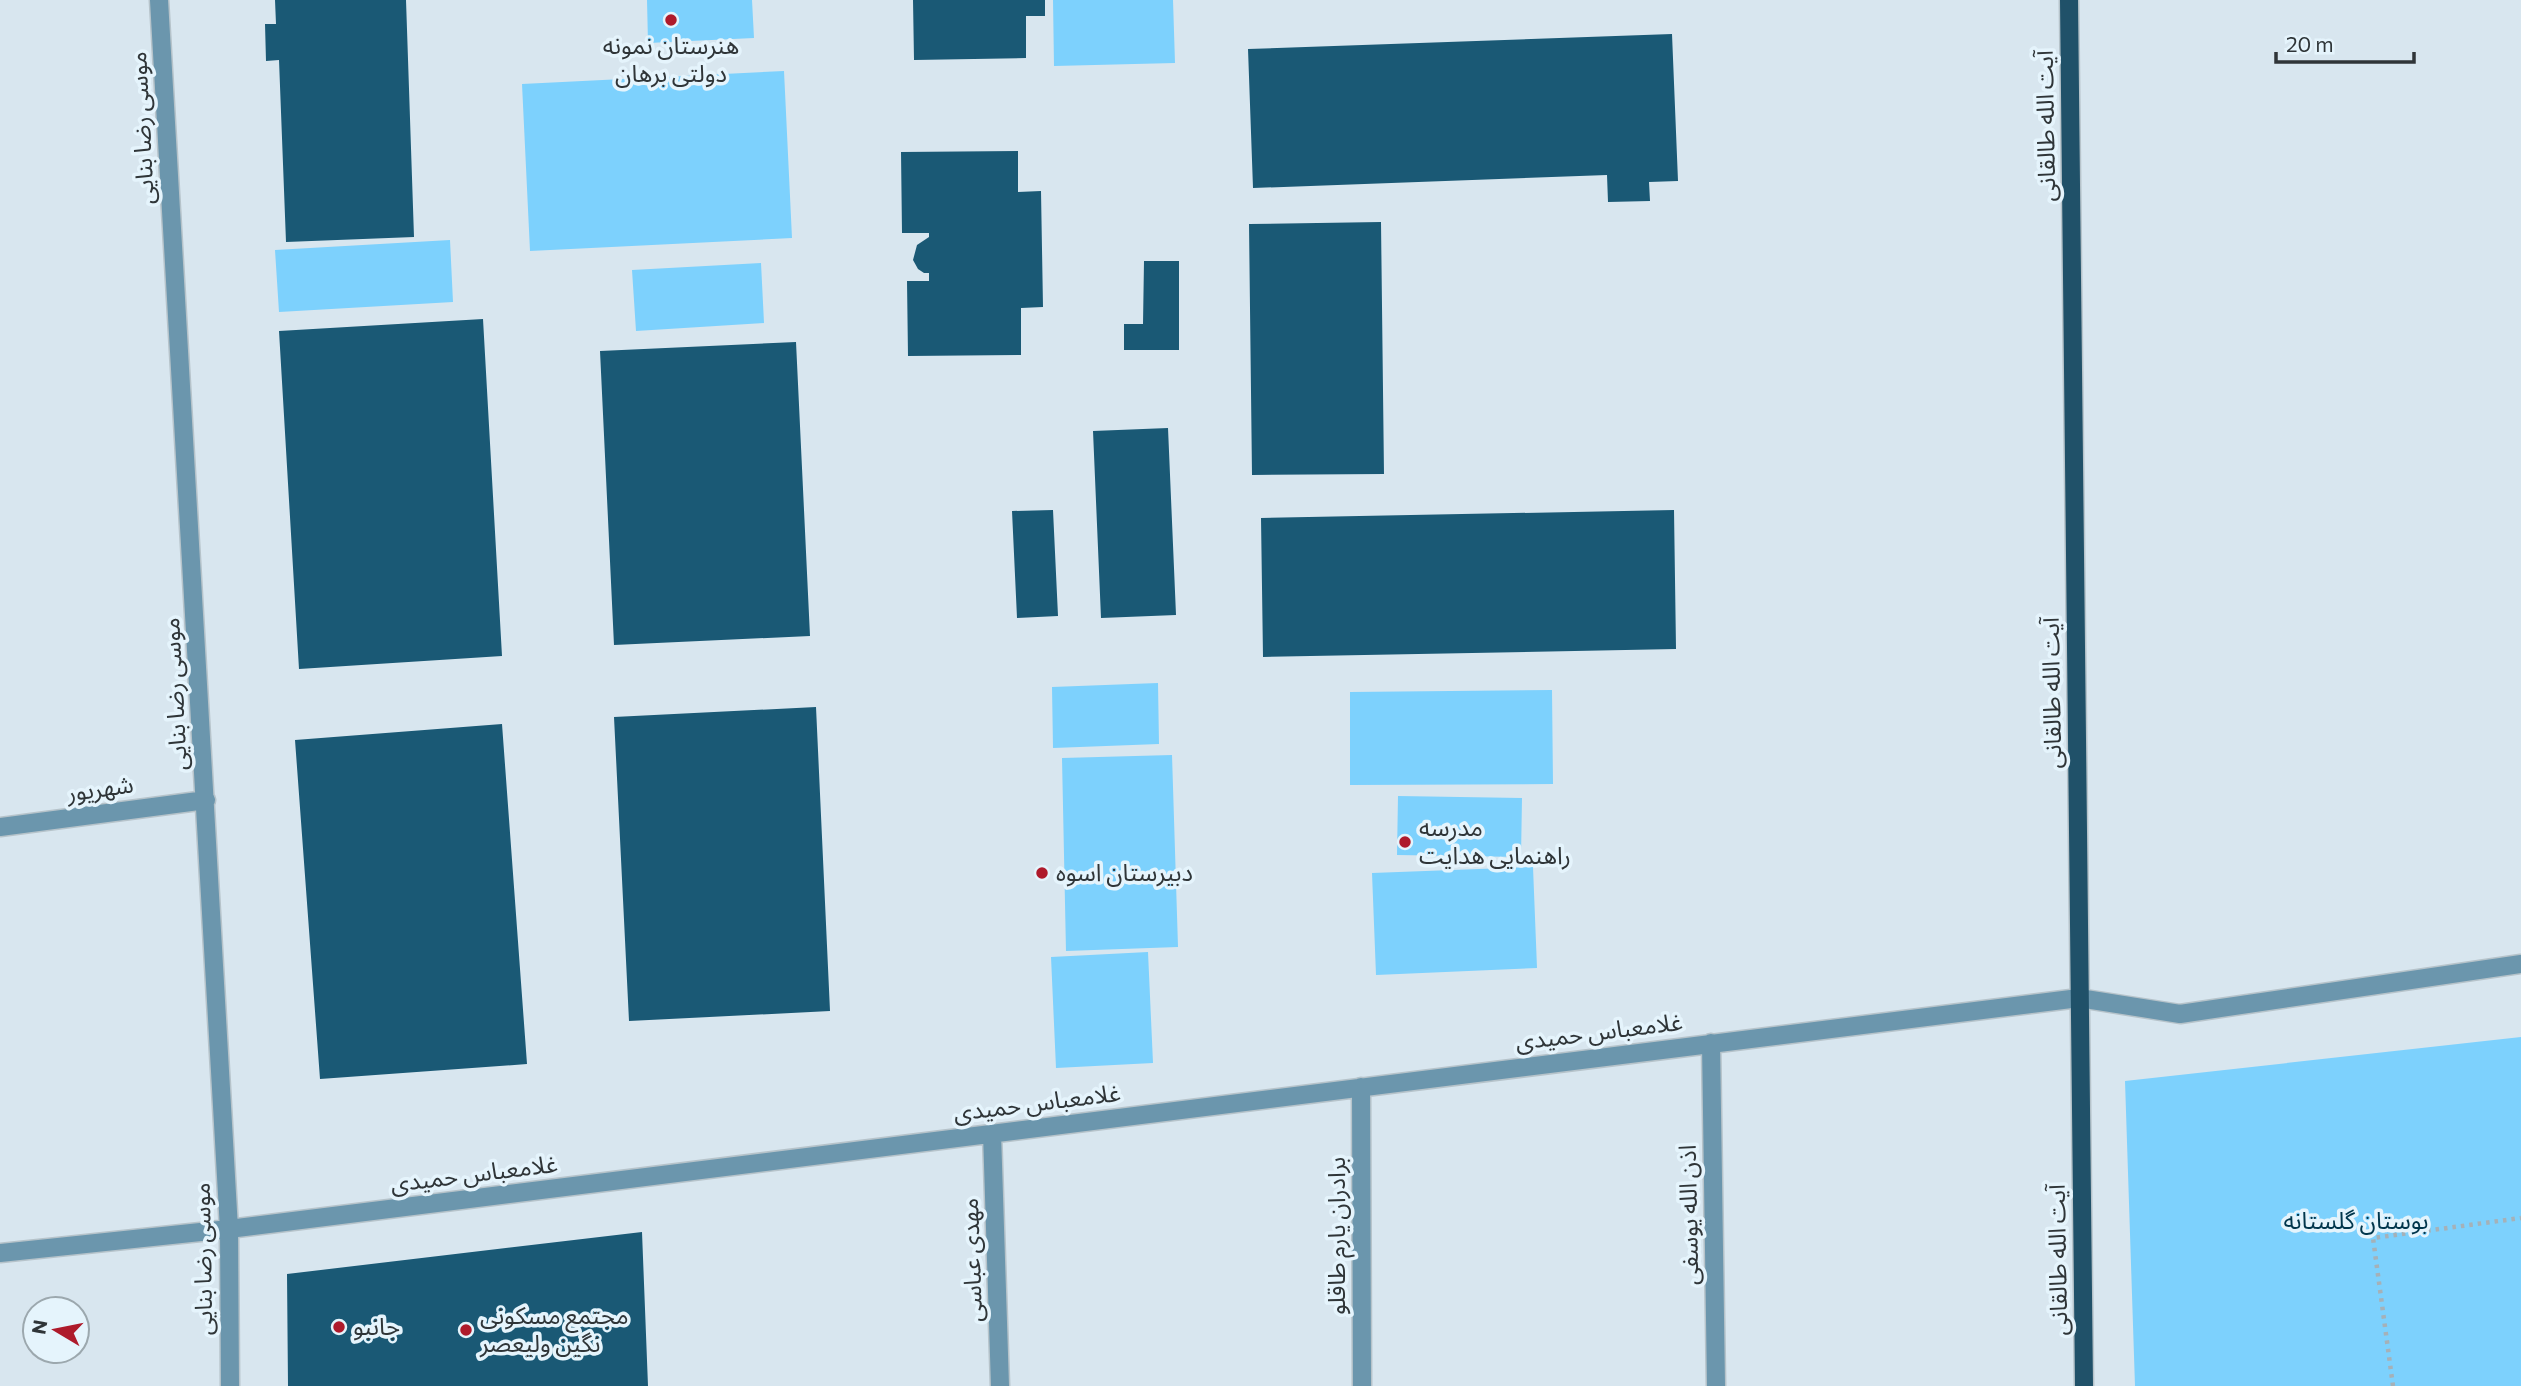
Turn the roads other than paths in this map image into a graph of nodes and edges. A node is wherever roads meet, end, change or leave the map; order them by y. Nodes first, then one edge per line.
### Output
1 (159, 0) edge
2 (2069, 0) edge
3 (206, 800) junction
4 (0, 827) edge
5 (2521, 964) edge
6 (2079, 998) junction
7 (1711, 1043) junction
8 (1361, 1087) junction
9 (992, 1133) junction
10 (229, 1229) junction
11 (0, 1253) edge
12 (230, 1386) edge
13 (1000, 1386) edge
14 (1362, 1386) edge
15 (1716, 1386) edge
16 (2084, 1386) edge

1 - 3 street, موسی رضا بنایی
2 - 6 main road, آیت الله طالقانی
3 - 4 street, شهریور
3 - 10 street, موسی رضا بنایی
5 - 6 street, غلامعباس حمیدی
6 - 7 street, غلامعباس حمیدی
6 - 16 main road, آیت الله طالقانی
7 - 8 street, غلامعباس حمیدی
7 - 15 street, اذن الله یوسفی
8 - 9 street, غلامعباس حمیدی
8 - 14 street, برادران یارم طاقلو
9 - 10 street, غلامعباس حمیدی
9 - 13 street, مهدی عباسی
10 - 11 street, غلامعباس حمیدی
10 - 12 street, موسی رضا بنایی

